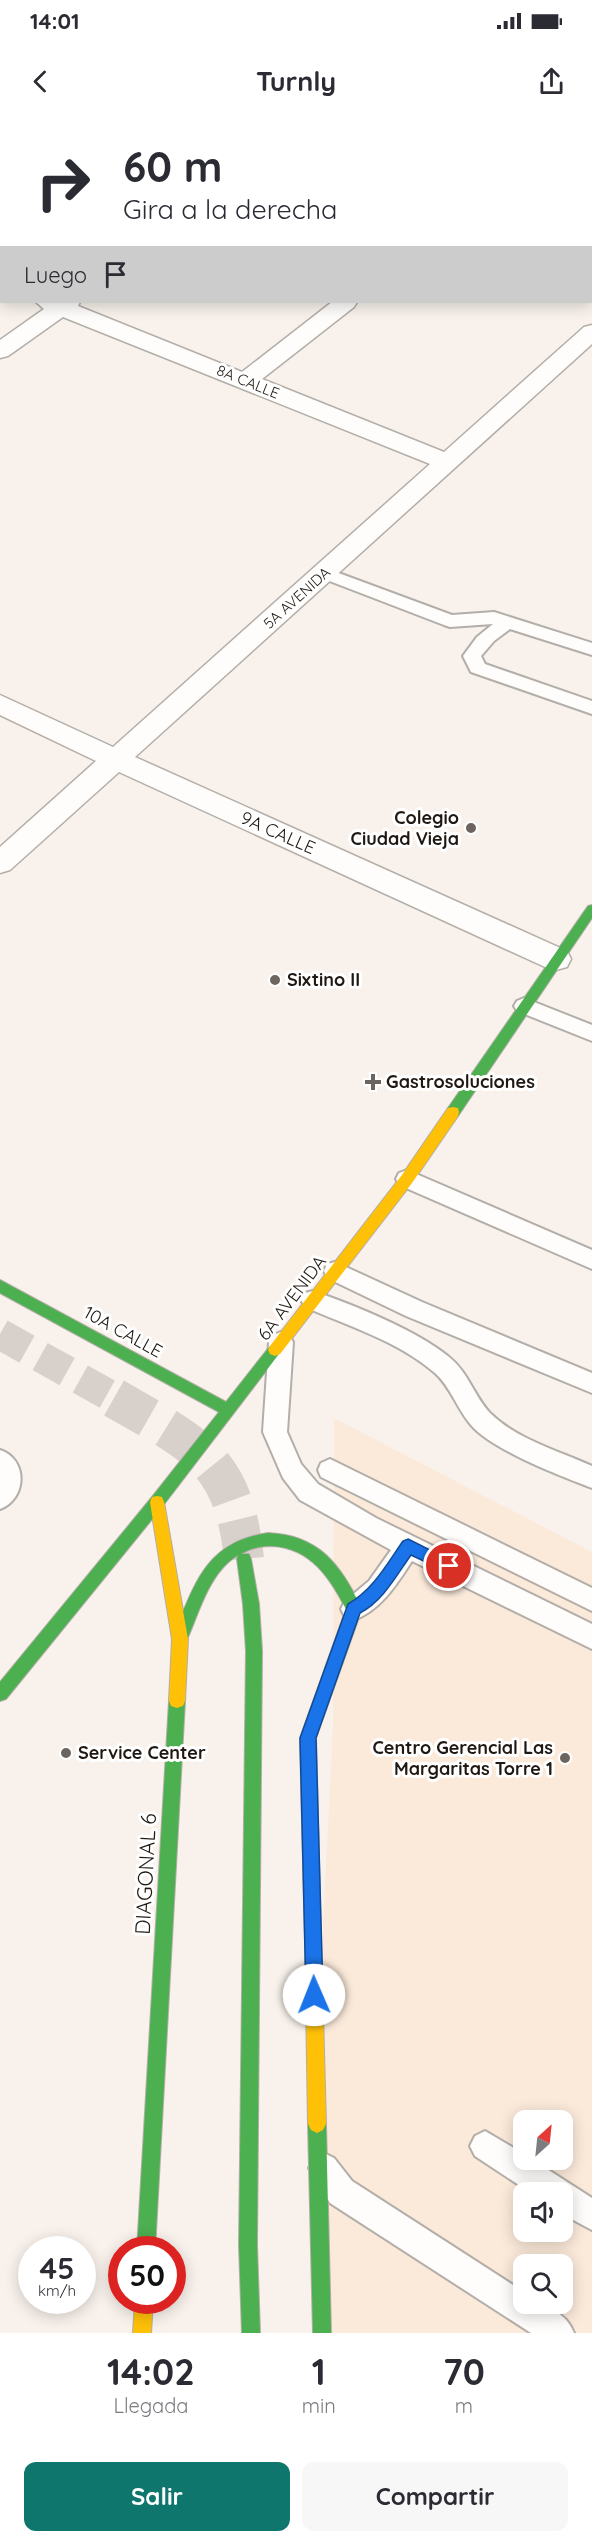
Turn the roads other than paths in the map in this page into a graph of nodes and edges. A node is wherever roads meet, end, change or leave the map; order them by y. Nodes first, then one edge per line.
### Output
1 (59, 303) edge
2 (345, 303) edge
3 (592, 332) edge
4 (0, 351) edge
5 (245, 381) junction
6 (448, 462) junction
7 (325, 573) junction
8 (508, 623) junction
9 (592, 649) edge
10 (0, 704) edge
11 (592, 708) edge
12 (117, 760) junction
13 (0, 863) edge
14 (592, 909) edge
15 (556, 959) junction
16 (524, 1006) junction
17 (592, 1033) edge
18 (407, 1179) junction
19 (592, 1260) edge
20 (335, 1271) junction
21 (0, 1286) edge
22 (313, 1300) junction
23 (281, 1342) junction
24 (592, 1383) edge
25 (228, 1410) junction
26 (0, 1460) edge
27 (330, 1470) dead end
28 (592, 1478) edge
29 (0, 1498) edge
30 (157, 1502) junction
31 (408, 1546) junction
32 (244, 1559) tunnel mouth
33 (592, 1600) edge
34 (354, 1609) junction
35 (592, 1638) edge
36 (180, 1639) junction
37 (0, 1694) edge
38 (485, 2146) dead end
39 (318, 2160) junction
40 (541, 2182) edge
41 (573, 2203) edge
42 (592, 2215) edge
43 (148, 2236) edge
44 (143, 2314) edge
45 (142, 2333) edge
46 (251, 2333) edge
47 (322, 2333) edge
48 (559, 2333) edge

1 - 4 street
1 - 5 street, 8A CALLE
2 - 5 street
3 - 6 street, 5A AVENIDA
5 - 6 street, 8A CALLE
6 - 7 street, 5A AVENIDA
7 - 8 lane
7 - 12 street, 5A AVENIDA
8 - 9 lane
8 - 11 lane
10 - 12 street, 9A CALLE
12 - 13 street, 5A AVENIDA
12 - 15 street, 9A CALLE
14 - 15 main road, 6A AVENIDA
15 - 16 main road, 6A AVENIDA
16 - 17 lane
16 - 18 main road, 6A AVENIDA
18 - 19 lane
18 - 20 main road, 6A AVENIDA
20 - 22 main road, 6A AVENIDA
20 - 24 lane
21 - 25 main road, 10A CALLE
22 - 23 main road, 6A AVENIDA
22 - 28 lane
23 - 25 main road, 6A AVENIDA
23 - 31 lane
25 - 30 main road, 6A AVENIDA
26 - 29 lane
27 - 33 lane
30 - 36 main road, DIAGONAL 6
30 - 37 main road, 6A AVENIDA
31 - 34 lane
31 - 35 lane
32 - 46 main road
34 - 36 main road
34 - 39 main road
36 - 43 main road, DIAGONAL 6
38 - 40 lane
39 - 47 main road
39 - 48 lane
41 - 42 lane
44 - 45 main road

